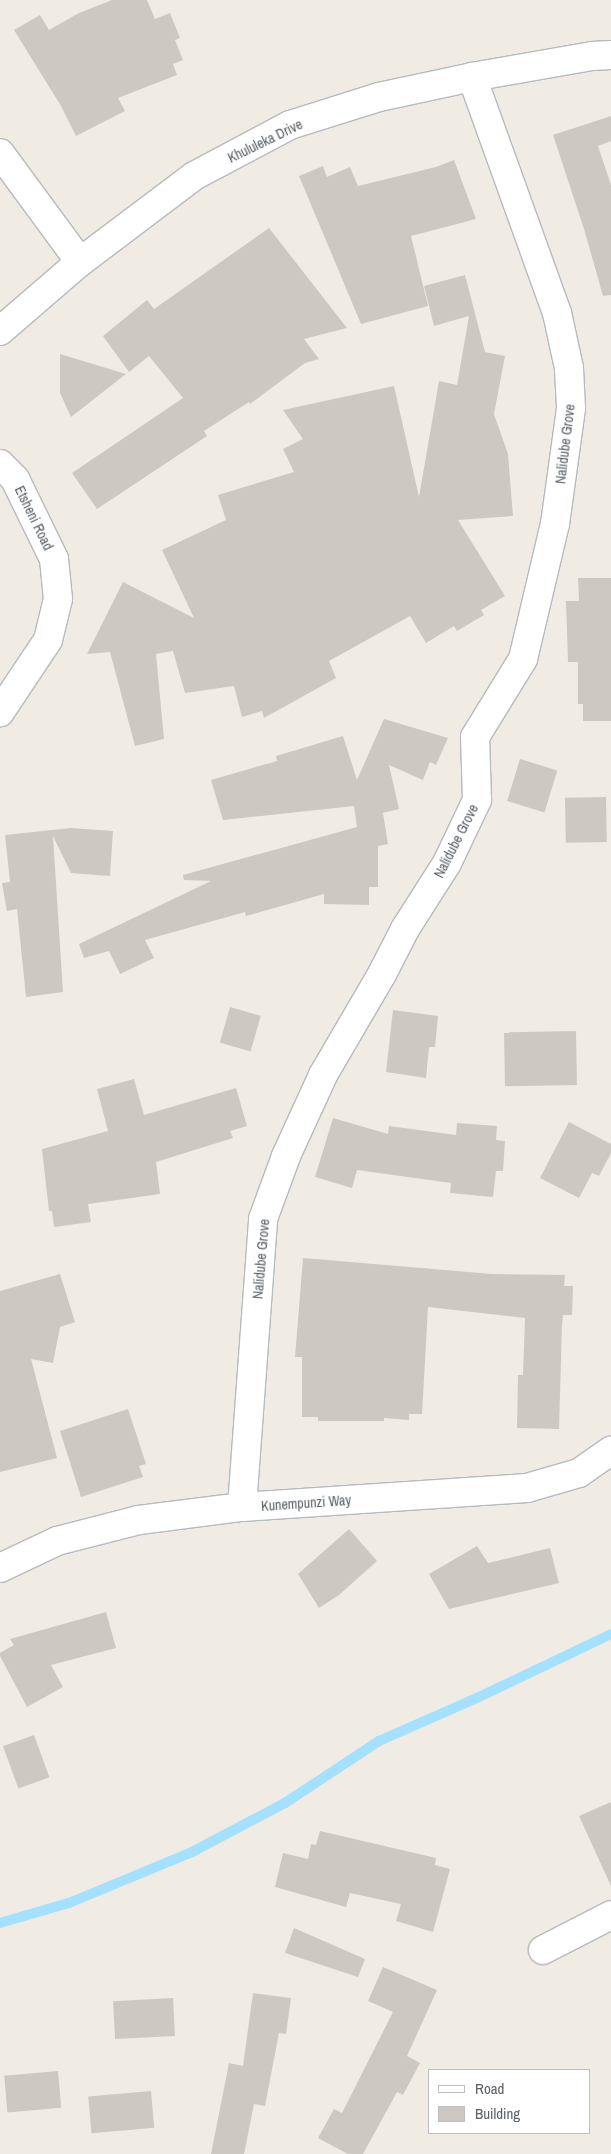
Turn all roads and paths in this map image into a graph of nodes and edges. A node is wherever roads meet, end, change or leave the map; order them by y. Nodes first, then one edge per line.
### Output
1 (611, 55) edge
2 (472, 77) junction
3 (0, 153) edge
4 (80, 262) junction
5 (0, 332) edge
6 (0, 464) edge
7 (0, 712) edge
8 (611, 1451) edge
9 (242, 1507) junction
10 (0, 1568) edge
11 (611, 1915) edge
12 (543, 1950) dead end

1 - 2 street, Khululeka Drive
2 - 4 street, Khululeka Drive
2 - 9 street, Nalidube Grove
3 - 4 street
4 - 5 street, Khululeka Drive
6 - 7 street, Etsheni Road
8 - 9 street, Kunempunzi Way
9 - 10 street, Kunempunzi Way
11 - 12 street

